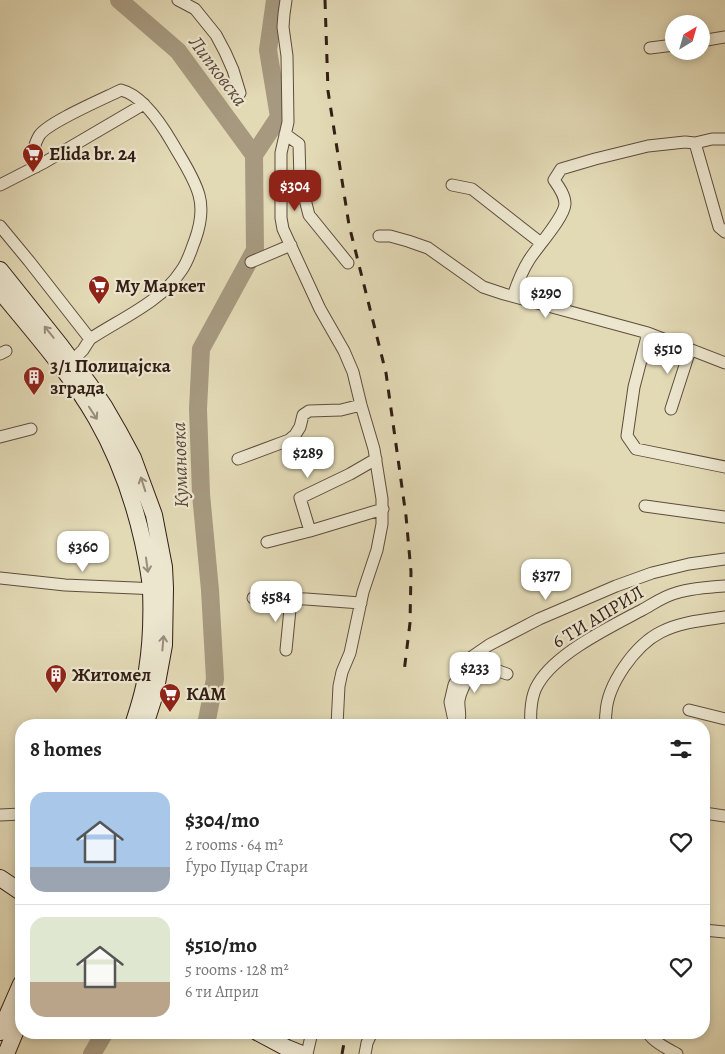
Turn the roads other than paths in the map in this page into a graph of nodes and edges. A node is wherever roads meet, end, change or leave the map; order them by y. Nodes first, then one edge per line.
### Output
1 (178, 0) edge
2 (286, 0) edge
3 (725, 37) edge
4 (710, 40) edge
5 (665, 46) edge
6 (650, 48) dead end
7 (240, 93) dead end
8 (144, 104) junction
9 (286, 134) junction
10 (725, 139) edge
11 (695, 143) junction
12 (36, 167) junction
13 (0, 185) edge
14 (452, 185) dead end
15 (0, 226) edge
16 (725, 232) edge
17 (379, 236) dead end
18 (541, 243) junction
19 (291, 245) junction
20 (251, 262) dead end
21 (348, 262) dead end
22 (0, 270) edge
23 (0, 291) edge
24 (513, 296) junction
25 (648, 332) junction
26 (90, 339) junction
27 (690, 350) junction
28 (72, 361) junction
29 (725, 363) edge
30 (361, 405) junction
31 (671, 409) dead end
32 (31, 429) dead end
33 (0, 437) edge
34 (238, 459) dead end
35 (376, 459) junction
36 (725, 467) edge
37 (645, 506) dead end
38 (382, 509) junction
39 (725, 517) edge
40 (310, 532) junction
41 (267, 542) dead end
42 (725, 560) edge
43 (0, 578) edge
44 (725, 586) edge
45 (158, 589) junction
46 (253, 598) dead end
47 (291, 599) junction
48 (361, 603) junction
49 (725, 617) edge
50 (286, 650) dead end
51 (507, 674) dead end
52 (689, 710) dead end
53 (135, 719) edge
54 (148, 719) edge
55 (337, 719) edge
56 (454, 719) edge
57 (460, 719) edge
58 (531, 719) edge
59 (606, 719) edge
60 (725, 719) edge
61 (15, 814) edge
62 (710, 814) edge
63 (0, 815) edge
64 (725, 816) edge
65 (0, 878) edge
66 (15, 888) edge
67 (710, 931) edge
68 (725, 932) edge
69 (15, 998) edge
70 (0, 1032) edge
71 (15, 1032) edge
72 (270, 1039) edge
73 (310, 1039) edge
74 (369, 1039) edge
75 (653, 1039) edge
76 (6, 1054) edge
77 (302, 1054) edge
78 (307, 1054) edge
79 (365, 1054) edge
80 (677, 1054) edge

1 - 7 street
2 - 9 street
3 - 4 street
5 - 6 street
8 - 12 street
8 - 12 street
8 - 26 street
9 - 19 street
9 - 21 street
10 - 11 street
11 - 16 street
11 - 18 street
12 - 13 street
14 - 18 street
15 - 26 street
17 - 24 street
18 - 24 street
19 - 20 street
19 - 30 street
28 -> 22 street
23 -> 45 street
24 - 25 street
25 - 27 street
25 - 36 street
26 - 28 street
27 - 29 street
27 - 31 street
45 -> 28 street
30 - 34 street
30 - 35 street
32 - 33 street
35 - 38 street
35 - 40 street
37 - 39 street
38 - 40 street
38 - 48 street
40 - 41 street
42 - 56 street
43 - 45 street
44 - 58 street, 6 ТИ АПРИЛ
45 - 53 street
54 -> 45 street
46 - 47 street
47 - 48 street
47 - 50 street
48 - 55 street
49 - 59 street
51 - 57 street
52 - 60 street
61 - 63 street
62 - 64 street
65 - 66 street
67 - 68 street
69 - 70 street
71 - 76 street
72 - 77 street
73 - 78 street
74 - 79 street
75 - 80 street

